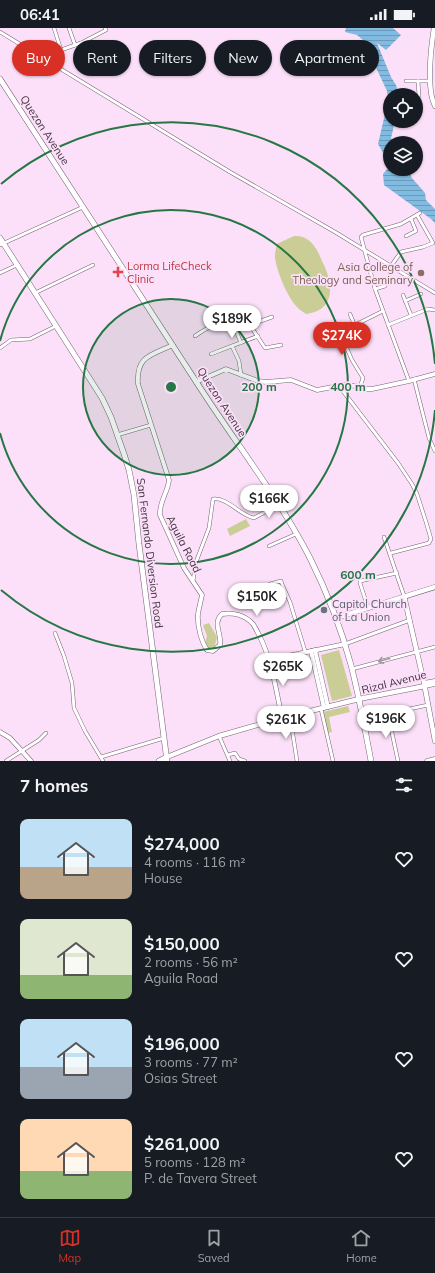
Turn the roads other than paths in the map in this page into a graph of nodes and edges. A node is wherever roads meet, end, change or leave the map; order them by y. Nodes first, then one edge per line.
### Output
1 (54, 28) edge
2 (69, 28) edge
3 (105, 28) edge
4 (434, 28) edge
5 (0, 32) edge
6 (73, 40) edge
7 (87, 40) edge
8 (73, 46) edge
9 (433, 63) edge
10 (0, 79) edge
11 (406, 81) dead end
12 (418, 81) junction
13 (430, 82) junction
14 (418, 88) edge
15 (435, 106) edge
16 (83, 206) junction
17 (411, 219) junction
18 (406, 236) dead end
19 (0, 238) edge
20 (2, 245) edge
21 (364, 250) junction
22 (17, 265) junction
23 (93, 265) dead end
24 (391, 266) junction
25 (0, 273) edge
26 (385, 286) dead end
27 (375, 288) junction
28 (35, 293) junction
29 (435, 293) edge
30 (403, 294) dead end
31 (421, 294) dead end
32 (405, 300) junction
33 (435, 310) edge
34 (382, 311) junction
35 (350, 314) dead end
36 (411, 315) junction
37 (272, 317) dead end
38 (246, 319) dead end
39 (355, 325) junction
40 (388, 325) junction
41 (56, 326) junction
42 (252, 327) junction
43 (357, 331) dead end
44 (195, 336) dead end
45 (258, 336) junction
46 (344, 342) dead end
47 (241, 343) junction
48 (173, 345) junction
49 (281, 345) dead end
50 (232, 346) junction
51 (0, 348) edge
52 (211, 354) dead end
53 (435, 374) edge
54 (241, 375) junction
55 (411, 380) junction
56 (196, 382) junction
57 (338, 385) junction
58 (360, 387) junction
59 (150, 425) junction
60 (117, 435) junction
61 (435, 451) edge
62 (278, 505) junction
63 (296, 534) junction
64 (384, 537) dead end
65 (269, 546) dead end
66 (391, 553) junction
67 (397, 573) junction
68 (193, 581) junction
69 (270, 584) dead end
70 (435, 587) edge
71 (404, 596) junction
72 (368, 608) junction
73 (336, 618) junction
74 (410, 620) junction
75 (55, 633) dead end
76 (345, 644) junction
77 (435, 647) edge
78 (313, 650) junction
79 (417, 651) junction
80 (305, 652) junction
81 (269, 660) junction
82 (352, 669) junction
83 (435, 681) edge
84 (435, 684) edge
85 (424, 685) junction
86 (359, 699) junction
87 (428, 705) junction
88 (324, 708) junction
89 (388, 714) junction
90 (290, 716) junction
91 (282, 718) junction
92 (363, 719) junction
93 (0, 732) edge
94 (46, 733) dead end
95 (219, 736) junction
96 (164, 738) junction
97 (435, 741) edge
98 (22, 751) junction
99 (228, 755) junction
100 (101, 757) junction
101 (167, 759) edge
102 (435, 759) edge
103 (6, 761) edge
104 (31, 761) edge
105 (103, 761) edge
106 (159, 761) edge
107 (230, 761) edge
108 (245, 761) edge
109 (297, 761) edge
110 (333, 761) edge
111 (370, 761) edge
112 (398, 761) edge
113 (427, 761) edge

1 - 8 street
2 - 6 street
3 - 7 street
4 - 9 main road
5 - 21 street
9 - 13 main road
10 - 16 main road, Quezon Avenue
11 - 12 street
12 - 13 street
12 - 14 street
13 - 15 main road
16 - 20 street
16 - 48 main road, Quezon Avenue
17 - 18 street
17 - 21 street
17 - 24 street
19 - 20 main road, San Fernando Diversion Road
20 - 22 main road, San Fernando Diversion Road
21 - 24 street
21 - 27 street
22 - 25 street
22 - 28 main road, San Fernando Diversion Road
23 - 28 street
24 - 29 street
26 - 27 street
27 - 34 street
28 - 41 main road, San Fernando Diversion Road
30 - 32 street
31 - 32 street
32 - 36 street
33 - 36 street
34 - 39 street
34 - 40 street
35 - 39 street
36 - 40 street
37 - 42 street
38 - 42 street
39 - 43 street
40 - 55 street
41 - 51 street
41 - 60 main road, San Fernando Diversion Road
42 - 45 street
44 - 47 street
45 - 47 street
45 - 49 street
46 - 58 street
47 - 50 street
48 - 56 main road, Quezon Avenue
48 - 59 street, Aguila Road
50 - 52 street
50 - 54 street
53 - 55 street
54 - 56 street
54 - 57 street
55 - 58 street
55 - 61 street
56 - 62 main road, Quezon Avenue
57 - 58 street
57 - 66 street
59 - 60 street
59 - 68 street, Aguila Road
60 - 96 main road, San Fernando Diversion Road
62 - 63 main road, Quezon Avenue
62 - 68 street
63 - 65 street
63 - 73 main road, Quezon Avenue
64 - 66 street
66 - 67 street
67 - 71 street
67 - 72 street
68 - 81 street, Aguila Road
69 - 80 street
70 - 71 main road
71 - 72 main road
71 - 74 main road
72 - 73 main road
73 - 76 main road, Quezon Avenue
74 - 76 street
74 - 79 main road
75 - 100 street
76 - 78 street
76 - 82 main road, Quezon Avenue
77 - 79 street
78 - 80 street
78 - 88 street
79 -> 82 street
79 - 85 main road
80 - 81 street
81 - 91 street
82 - 86 main road, Quezon Avenue
83 - 85 street, Rizal Avenue
84 - 85 street, Rizal Avenue
85 - 86 main road, Rizal Avenue
85 - 87 main road
86 - 88 main road, Rizal Avenue
86 - 92 main road, Quezon Avenue
87 - 89 street
87 - 97 main road
88 - 90 main road, Rizal Avenue
88 - 110 street
89 - 92 street
89 - 112 street
90 - 91 main road, Rizal Avenue
90 - 109 street
91 - 95 main road, Rizal Avenue
92 - 111 main road, Quezon Avenue
93 - 98 street
94 - 98 street
95 - 99 street
95 - 101 main road, Rizal Avenue
96 - 100 street
96 - 101 main road, San Fernando Diversion Road
98 - 103 street
98 - 104 street
99 - 107 street
99 - 108 street
100 - 105 street
101 - 106 main road
102 - 113 street

